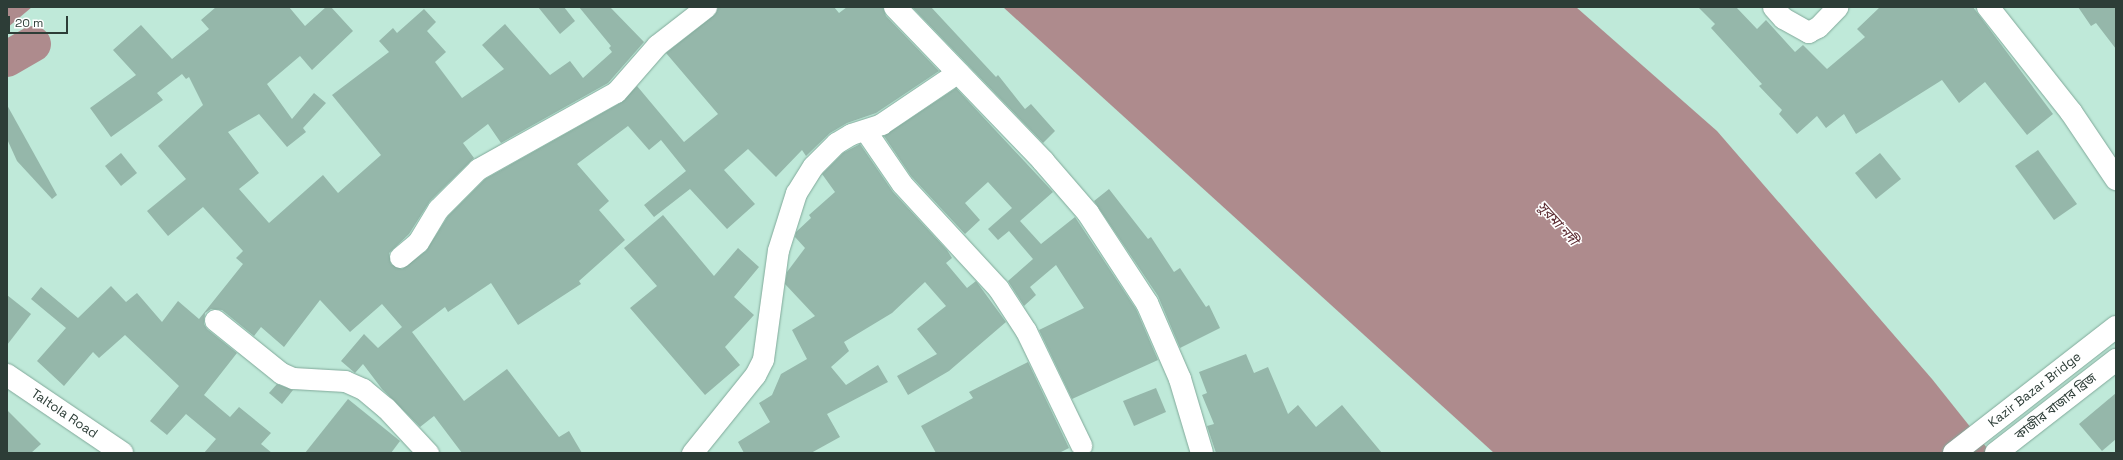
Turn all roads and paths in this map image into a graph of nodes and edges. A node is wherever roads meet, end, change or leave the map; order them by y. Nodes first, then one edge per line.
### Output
1 (706, 7) edge
2 (895, 7) edge
3 (1773, 7) edge
4 (1837, 7) edge
5 (1988, 7) edge
6 (958, 72) junction
7 (865, 130) junction
8 (2116, 179) edge
9 (400, 258) dead end
10 (215, 320) dead end
11 (2116, 327) edge
12 (2116, 360) edge
13 (7, 375) edge
14 (1081, 445) dead end
15 (122, 453) edge
16 (428, 453) edge
17 (692, 453) edge
18 (1202, 453) edge
19 (1954, 453) edge
20 (1996, 453) edge

1 - 9 street
2 - 6 street
3 - 4 street
5 - 8 street
6 - 7 street
6 - 18 street
7 - 14 street
7 - 17 street
10 - 16 street
11 - 19 street, Kazir Bazar Bridge
12 - 20 street, কাজীর বাজার ব্রিজ
13 - 15 street, Taltola Road

